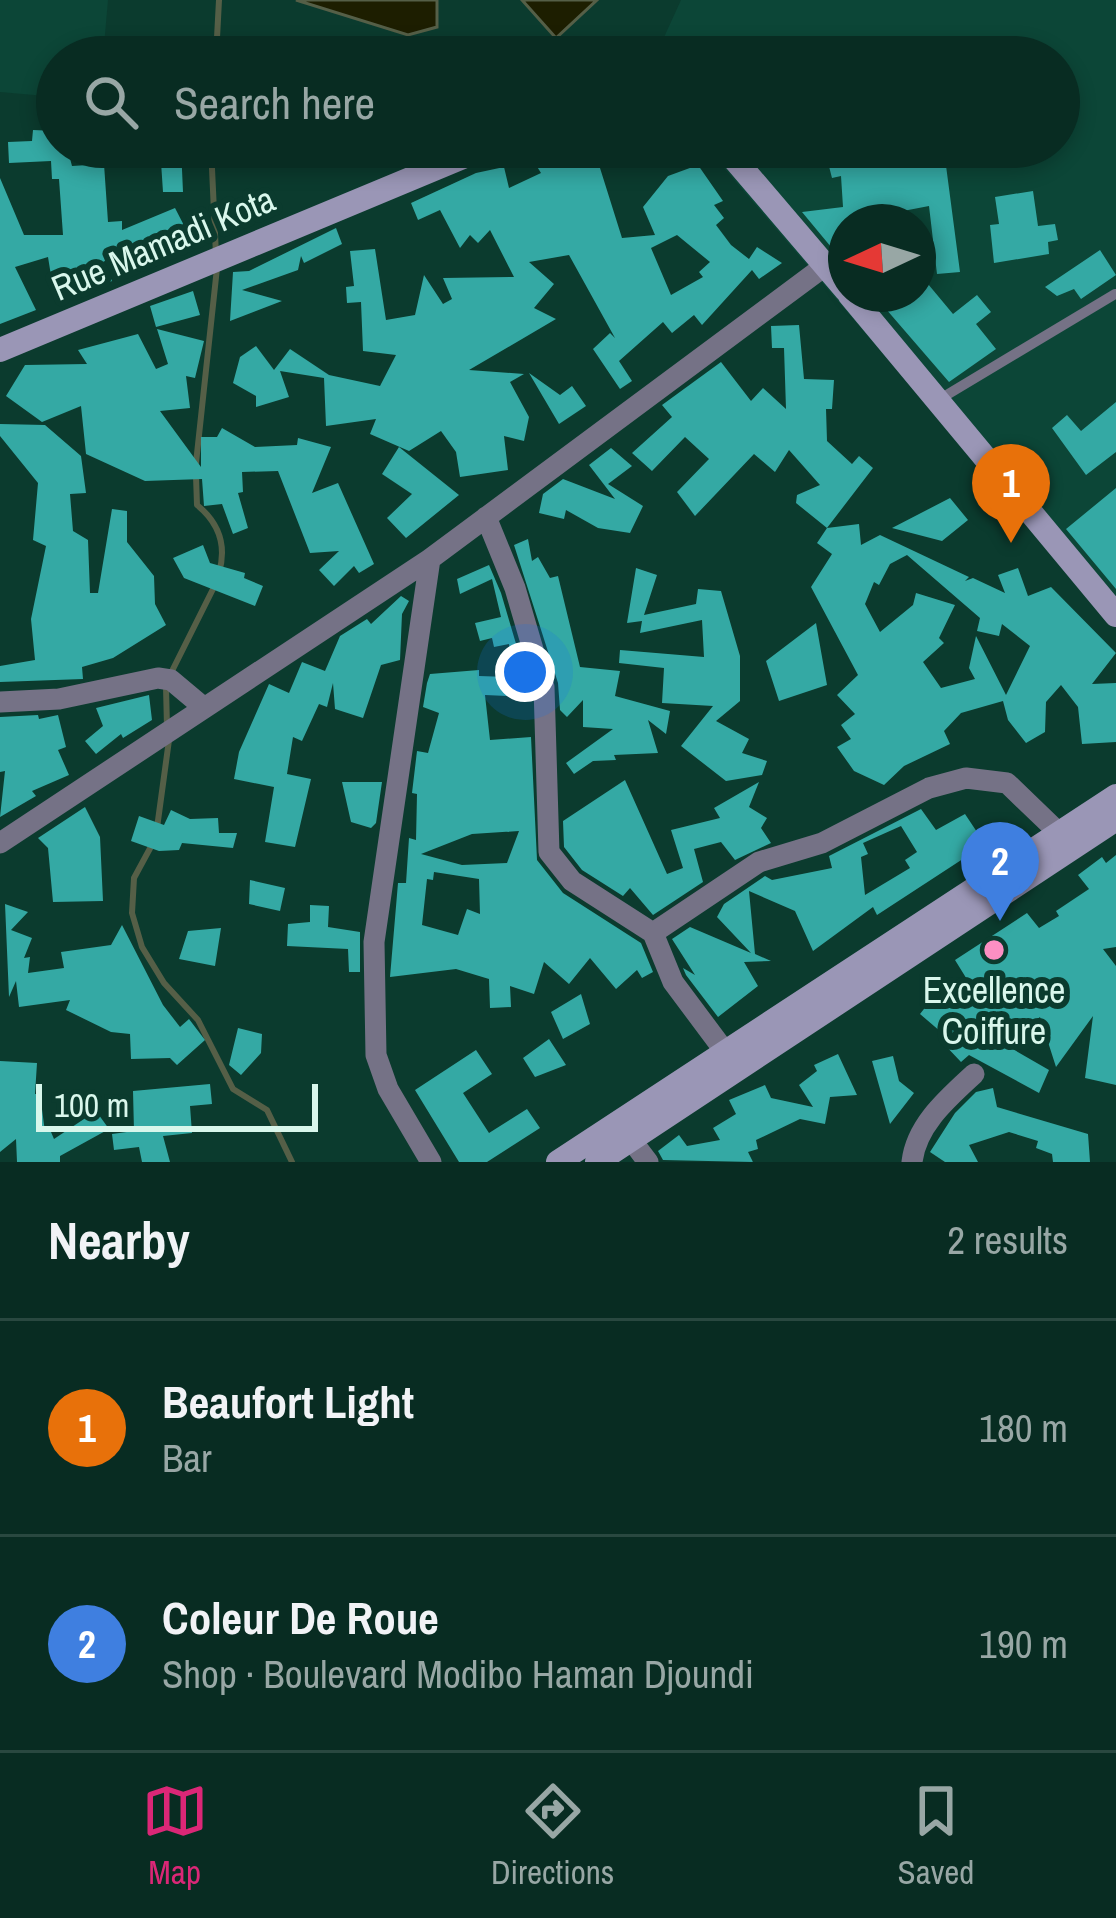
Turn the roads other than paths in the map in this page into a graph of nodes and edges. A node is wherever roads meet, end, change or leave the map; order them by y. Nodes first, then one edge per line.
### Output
1 (437, 168) edge
2 (742, 168) edge
3 (826, 265) junction
4 (828, 267) edge
5 (1114, 293) edge
6 (864, 312) edge
7 (0, 350) edge
8 (937, 401) junction
9 (485, 517) junction
10 (430, 559) junction
11 (1116, 615) edge
12 (0, 702) edge
13 (202, 706) junction
14 (1116, 796) edge
15 (1116, 819) edge
16 (1059, 833) junction
17 (0, 843) edge
18 (653, 933) junction
19 (726, 1053) junction
20 (974, 1074) dead end
21 (626, 1131) junction
22 (431, 1162) edge
23 (558, 1162) edge
24 (597, 1162) edge
25 (648, 1162) edge
26 (912, 1162) edge

1 - 7 main road, Rue Mamadi Kota
2 - 3 main road
3 - 4 main road
3 - 9 street
5 - 8 lane
6 - 8 main road
8 - 11 main road
9 - 10 street
9 - 18 street
10 - 13 street
10 - 22 street
12 - 13 street
13 - 17 street
14 - 16 main road
15 - 21 main road
16 - 18 street
16 - 19 main road
18 - 19 street
19 - 21 main road
20 - 26 street
21 - 23 main road
21 - 24 main road
21 - 25 street

